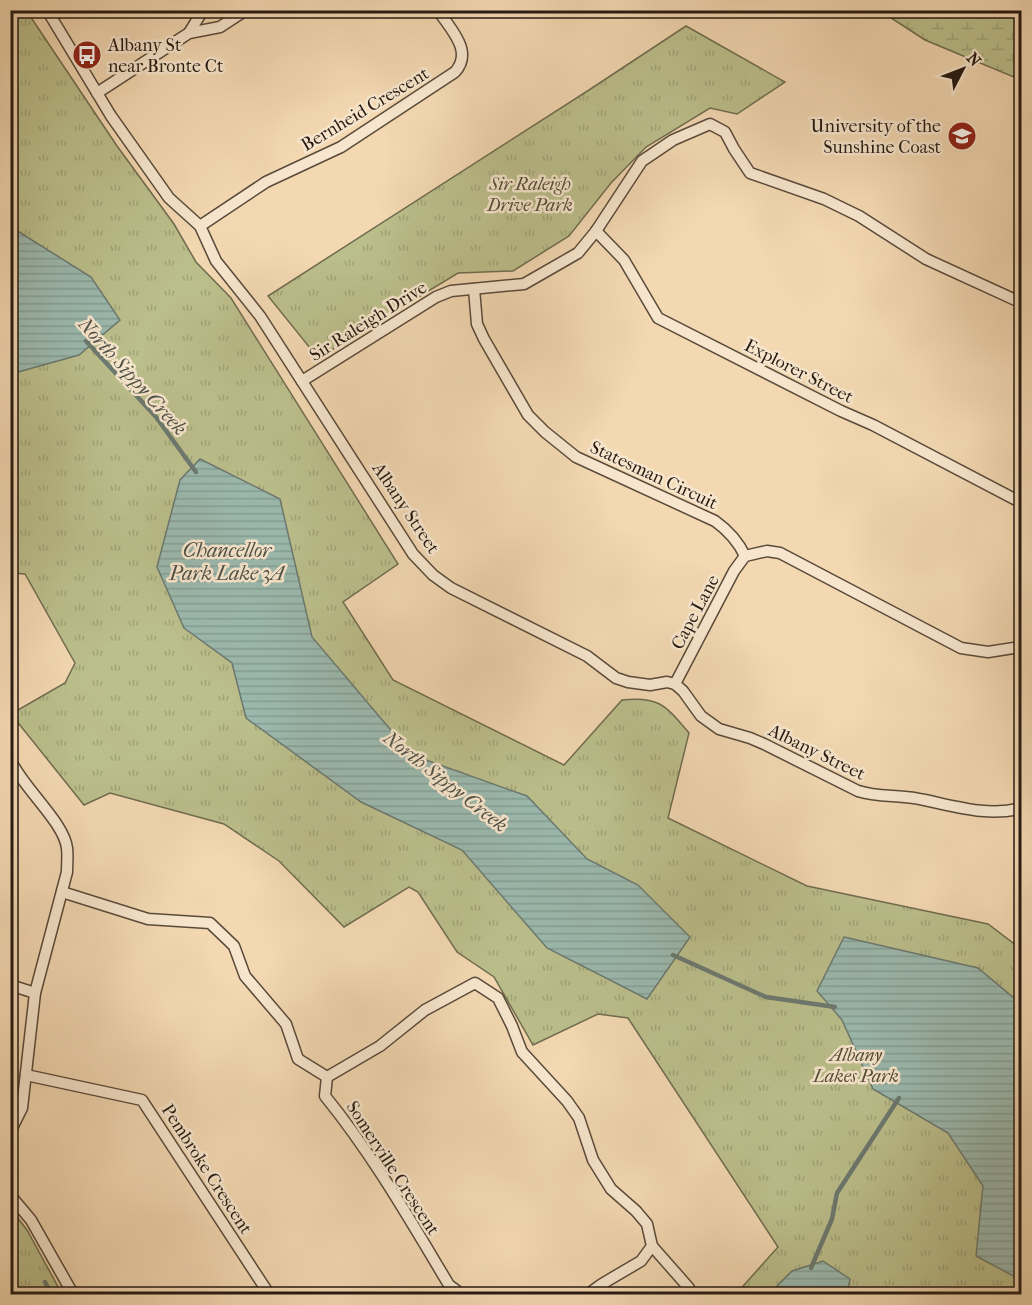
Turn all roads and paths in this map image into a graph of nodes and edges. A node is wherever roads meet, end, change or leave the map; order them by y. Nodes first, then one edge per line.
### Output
1 (47, 10) edge
2 (203, 10) edge
3 (246, 10) edge
4 (438, 10) edge
5 (189, 33) junction
6 (97, 93) junction
7 (200, 226) junction
8 (596, 231) junction
9 (474, 289) junction
10 (1022, 303) edge
11 (302, 381) junction
12 (1022, 503) edge
13 (745, 556) junction
14 (1021, 649) edge
15 (675, 684) junction
16 (11, 764) edge
17 (1022, 808) edge
18 (62, 892) junction
19 (10, 985) edge
20 (35, 993) junction
21 (26, 1074) junction
22 (327, 1077) junction
23 (10, 1132) edge
24 (10, 1195) edge
25 (652, 1246) junction
26 (689, 1288) dead end
27 (73, 1294) edge
28 (268, 1294) edge
29 (462, 1294) edge
30 (588, 1294) edge

1 - 6 street, Albany Street
2 - 5 street
3 - 5 street
4 - 7 street, Bernheid Crescent
5 - 6 street
6 - 7 street, Albany Street
7 - 11 street, Albany Street
8 - 9 street, Sir Raleigh Drive
8 - 10 street, Sir Raleigh Drive
8 - 12 street, Explorer Street
9 - 11 street, Sir Raleigh Drive
9 - 13 street, Statesman Circuit
11 - 15 street, Albany Street
13 - 14 street
13 - 15 street, Cape Lane
15 - 17 street, Albany Street
16 - 18 street
18 - 20 street
18 - 22 street
19 - 20 street
20 - 21 street
21 - 23 street
21 - 28 street, Pembroke Crescent
22 - 25 street
22 - 29 street, Somerville Crescent
24 - 27 street
25 - 26 street
25 - 30 street

